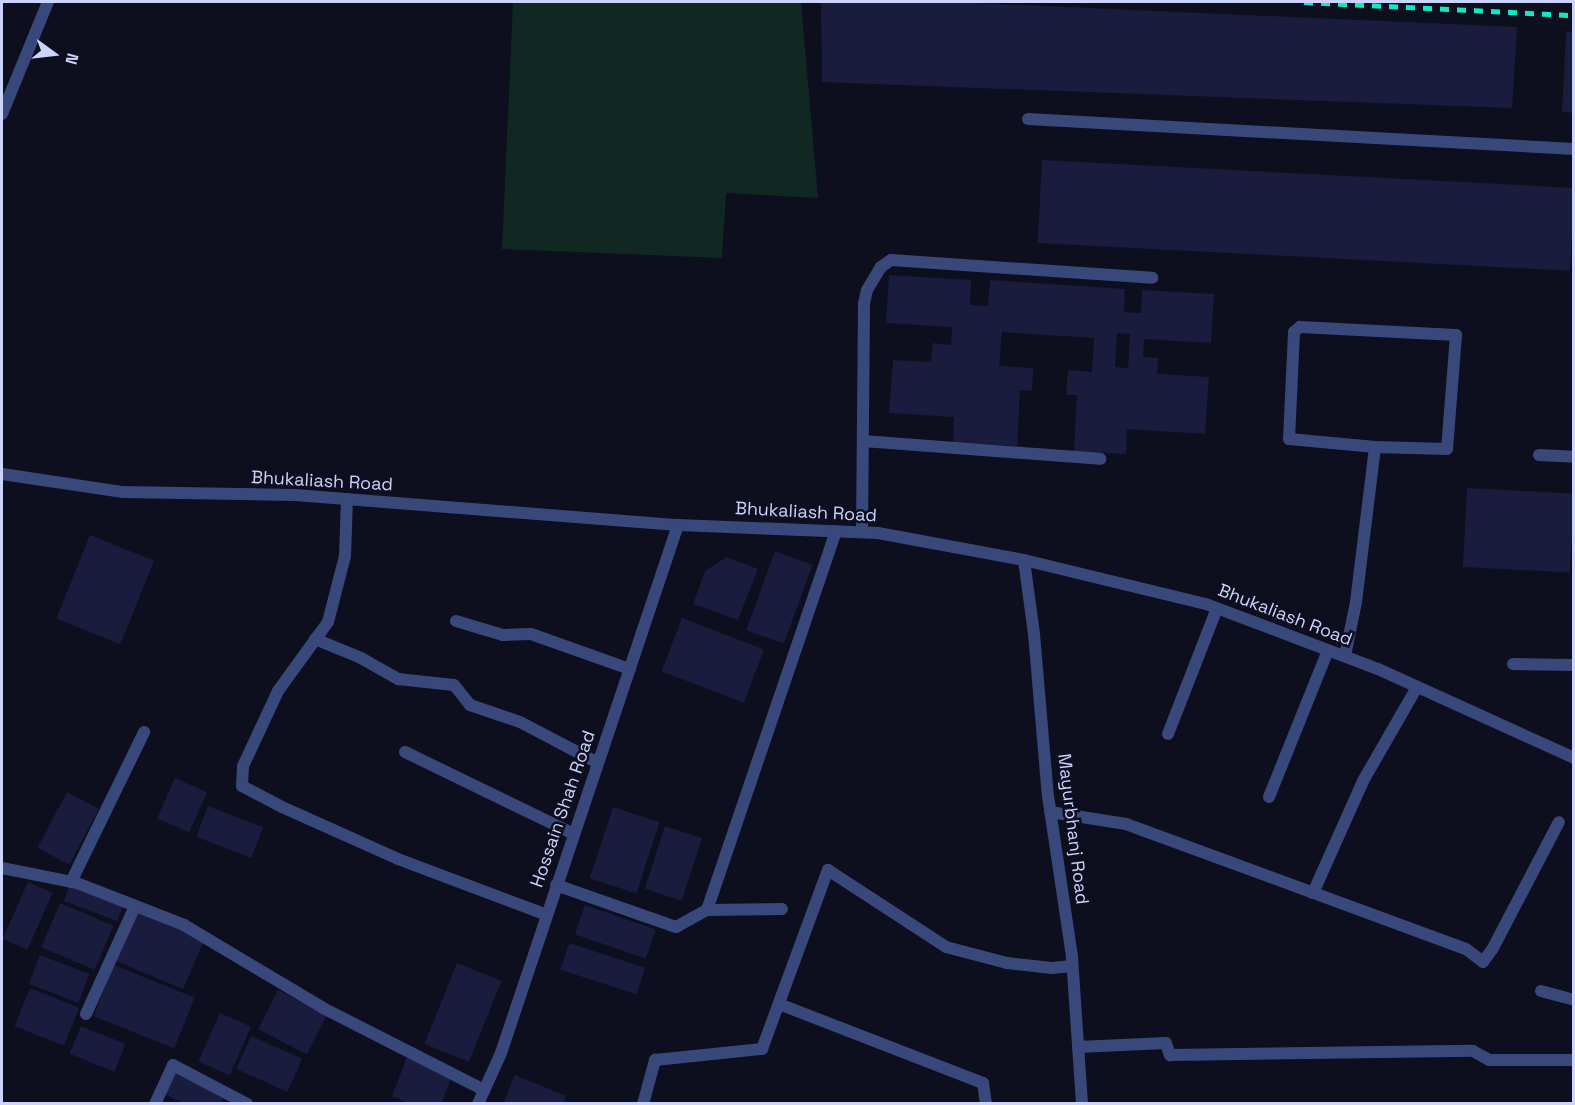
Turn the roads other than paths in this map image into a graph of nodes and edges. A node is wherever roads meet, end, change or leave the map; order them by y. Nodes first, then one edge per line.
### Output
1 (48, 2) edge
2 (6, 92) edge
3 (2, 114) edge
4 (1028, 119) dead end
5 (1574, 149) edge
6 (1152, 278) dead end
7 (863, 441) junction
8 (1375, 447) junction
9 (1539, 456) dead end
10 (1574, 457) edge
11 (1100, 459) dead end
12 (2, 474) edge
13 (347, 499) junction
14 (678, 525) junction
15 (836, 531) junction
16 (862, 532) junction
17 (1024, 560) junction
18 (1217, 608) junction
19 (456, 621) dead end
20 (315, 639) junction
21 (1328, 650) junction
22 (1345, 656) junction
23 (1513, 664) dead end
24 (1574, 665) edge
25 (630, 669) junction
26 (1417, 687) junction
27 (144, 732) dead end
28 (1168, 734) dead end
29 (405, 752) dead end
30 (1574, 758) edge
31 (598, 763) junction
32 (1269, 797) dead end
33 (1050, 812) junction
34 (1559, 822) dead end
35 (574, 834) junction
36 (2, 868) edge
37 (71, 882) junction
38 (556, 885) junction
39 (1313, 893) junction
40 (135, 906) junction
41 (782, 909) dead end
42 (707, 910) junction
43 (547, 915) junction
44 (1072, 966) junction
45 (1541, 991) dead end
46 (1574, 1000) edge
47 (779, 1004) junction
48 (86, 1014) dead end
49 (1078, 1047) junction
50 (1574, 1060) edge
51 (484, 1090) junction
52 (155, 1104) edge
53 (247, 1104) edge
54 (478, 1104) edge
55 (643, 1104) edge
56 (986, 1104) edge
57 (1082, 1104) edge

1 - 2 street
2 - 3 street
4 - 5 street
6 - 7 street
7 - 11 street
7 - 16 street
8 - 8 street
8 - 22 street
9 - 10 street
12 - 13 street, Bhukaliash Road
13 - 14 street, Bhukaliash Road
13 - 20 street
14 - 15 street, Bhukaliash Road
14 - 25 street, Hossain Shah Road
15 - 16 street, Bhukaliash Road
15 - 42 street
16 - 17 street, Bhukaliash Road
17 - 18 street, Bhukaliash Road
17 - 33 street, Mayurbhanj Road
18 - 21 street, Bhukaliash Road
18 - 28 street
19 - 25 street
20 - 31 street
20 - 43 street
21 - 22 street, Bhukaliash Road
21 - 32 street
22 - 26 street, Bhukaliash Road
23 - 24 street
25 - 31 street, Hossain Shah Road
26 - 30 street, Bhukaliash Road
26 - 39 street
27 - 37 street
29 - 35 street
31 - 35 street, Hossain Shah Road
33 - 39 street
33 - 44 street, Mayurbhanj Road
34 - 39 street
35 - 38 street, Hossain Shah Road
36 - 37 street
37 - 40 street
38 - 42 street
38 - 43 street, Hossain Shah Road
40 - 48 street
40 - 51 street
41 - 42 street
43 - 51 street, Hossain Shah Road
44 - 47 street
44 - 49 street, Mayurbhanj Road
45 - 46 street
47 - 55 street
47 - 56 street
49 - 50 street
49 - 57 street, Mayurbhanj Road
51 - 54 street, Hossain Shah Road
52 - 53 street

